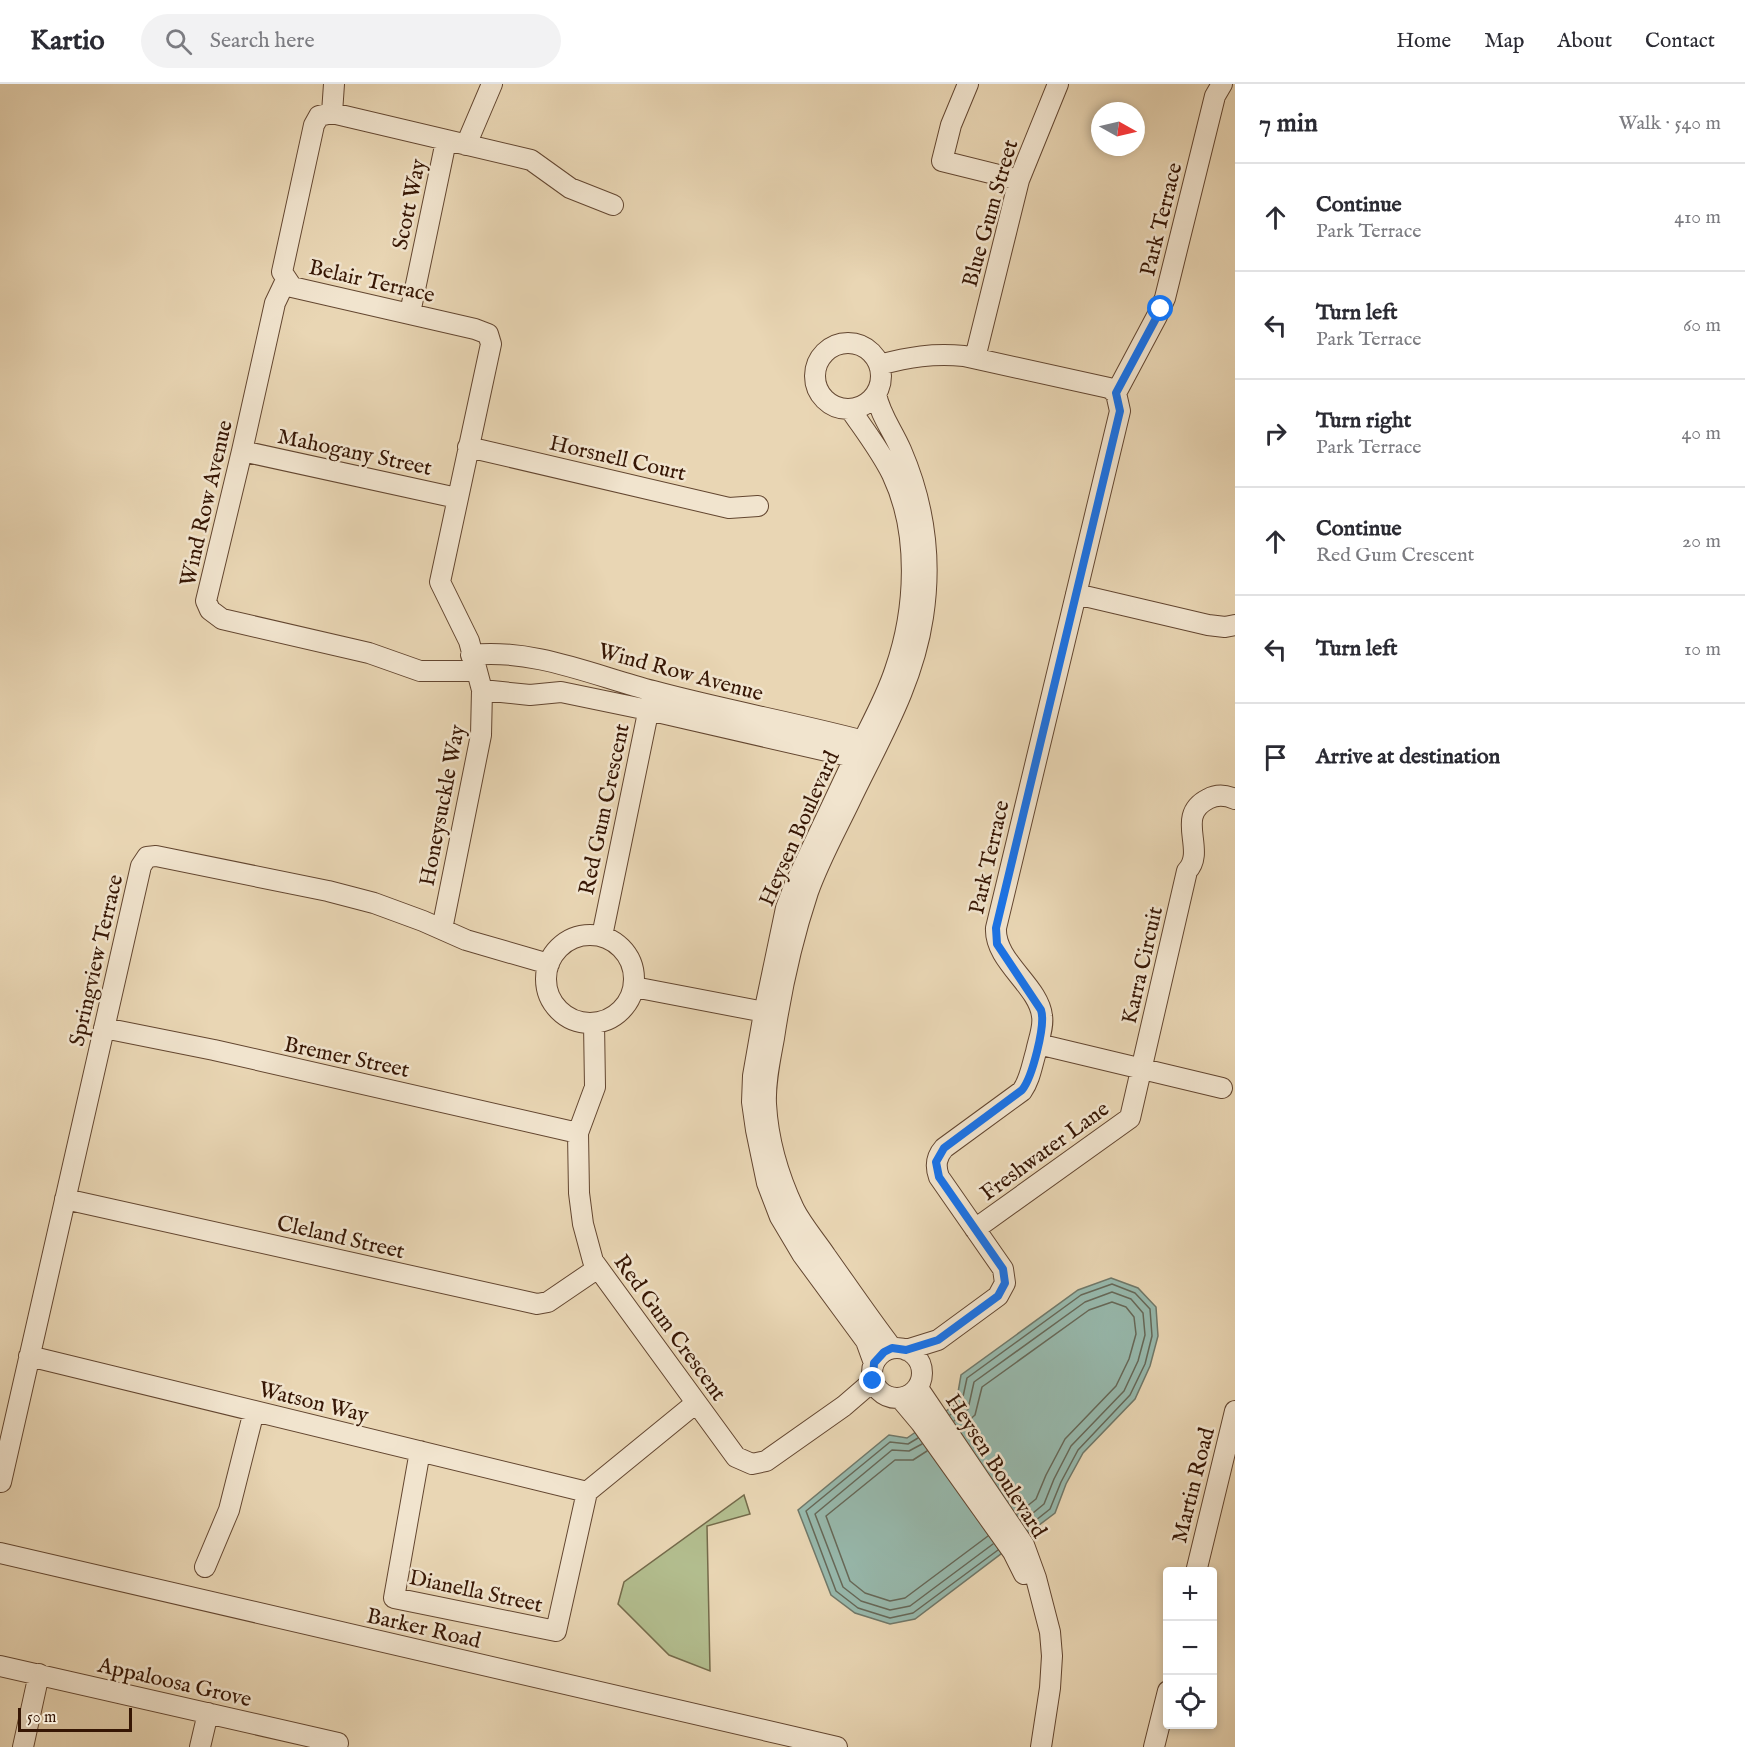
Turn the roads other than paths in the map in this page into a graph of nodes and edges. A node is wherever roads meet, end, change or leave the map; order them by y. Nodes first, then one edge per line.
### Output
1 (334, 84) edge
2 (492, 84) edge
3 (968, 84) edge
4 (1058, 84) edge
5 (1221, 84) edge
6 (332, 113) junction
7 (446, 141) junction
8 (466, 145) junction
9 (1019, 180) junction
10 (613, 206) dead end
11 (286, 280) junction
12 (410, 313) junction
13 (975, 358) junction
14 (879, 365) junction
15 (1116, 393) junction
16 (876, 394) junction
17 (850, 410) junction
18 (468, 447) junction
19 (243, 451) junction
20 (457, 498) junction
21 (758, 506) dead end
22 (1076, 594) junction
23 (1235, 625) edge
24 (477, 672) junction
25 (651, 700) junction
26 (866, 751) junction
27 (1235, 799) edge
28 (442, 929) junction
29 (602, 936) junction
30 (549, 964) junction
31 (634, 987) junction
32 (771, 1014) junction
33 (594, 1023) junction
34 (104, 1028) junction
35 (1038, 1044) junction
36 (1141, 1069) junction
37 (1222, 1088) dead end
38 (578, 1134) junction
39 (65, 1199) junction
40 (975, 1229) junction
41 (598, 1268) junction
42 (938, 1340) junction
43 (899, 1349) junction
44 (29, 1356) junction
45 (921, 1366) junction
46 (882, 1384) junction
47 (918, 1388) junction
48 (696, 1403) junction
49 (1235, 1410) edge
50 (254, 1411) junction
51 (926, 1416) junction
52 (420, 1451) junction
53 (1, 1482) edge
54 (587, 1492) junction
55 (1018, 1548) junction
56 (0, 1553) edge
57 (1197, 1567) edge
58 (205, 1568) dead end
59 (0, 1666) edge
60 (39, 1674) junction
61 (1163, 1708) edge
62 (208, 1713) junction
63 (338, 1743) dead end
64 (23, 1747) edge
65 (200, 1747) edge
66 (837, 1747) edge
67 (1026, 1747) edge
68 (1041, 1747) edge
69 (1154, 1747) edge

1 - 6 street
2 - 8 street
3 - 9 street
4 - 9 street, Blue Gum Street
5 - 15 street, Park Terrace
6 - 7 street
6 - 11 street, Belair Terrace
7 - 8 street
7 - 12 street, Scott Way
8 - 10 street
9 - 13 street, Blue Gum Street
11 - 12 street, Belair Terrace
11 - 19 street, Wind Row Avenue
12 - 18 street, Belair Terrace
13 - 14 street
13 - 15 street
14 - 16 street
14 - 17 street
15 - 22 street, Park Terrace
16 - 17 street
16 - 26 street, Heysen Boulevard
17 - 26 street, Heysen Boulevard
18 - 20 street, Belair Terrace
18 - 21 street, Horsnell Court
19 - 20 street, Mahogany Street
19 - 24 street, Wind Row Avenue
20 - 24 street, Belair Terrace
22 - 23 street
22 - 35 street, Park Terrace
24 - 25 street, Wind Row Avenue
24 - 25 street, Wind Row Avenue
24 - 28 street, Honeysuckle Way
25 - 26 street, Wind Row Avenue
25 - 29 street, Red Gum Crescent
26 - 32 street, Heysen Boulevard
27 - 36 street, Karra Circuit
28 - 30 street, Springview Terrace
28 - 34 street, Springview Terrace
29 - 30 street
29 - 31 street
30 - 33 street
31 - 32 street
31 - 33 street
32 - 43 street, Heysen Boulevard
32 - 46 street, Heysen Boulevard
33 - 38 street, Red Gum Crescent
34 - 38 street, Bremer Street
34 - 39 street, Springview Terrace
35 - 36 street
35 - 40 street, Park Terrace
36 - 37 street
36 - 40 street, Freshwater Lane
38 - 41 street, Red Gum Crescent
39 - 41 street, Cleland Street
39 - 44 street, Springview Terrace
40 - 42 street, Park Terrace
41 - 48 street, Red Gum Crescent
42 - 43 street
42 - 45 street
43 - 45 street
43 - 46 street
44 - 50 street, Watson Way
44 - 53 street, Springview Terrace
45 - 47 street
46 - 47 street
46 - 48 street, Red Gum Crescent
46 - 51 street, Heysen Boulevard
47 - 51 street, Heysen Boulevard
48 - 54 street
49 - 57 street, Martin Road
50 - 52 street, Watson Way
50 - 58 street
51 - 55 street, Heysen Boulevard
52 - 54 street, Watson Way
52 - 54 street, Dianella Street
55 - 67 street, Heysen Boulevard
55 - 68 street, Heysen Boulevard
56 - 66 street, Barker Road
59 - 60 street, Appaloosa Grove
60 - 62 street, Appaloosa Grove
60 - 64 street
61 - 69 street
62 - 63 street, Appaloosa Grove
62 - 65 street

